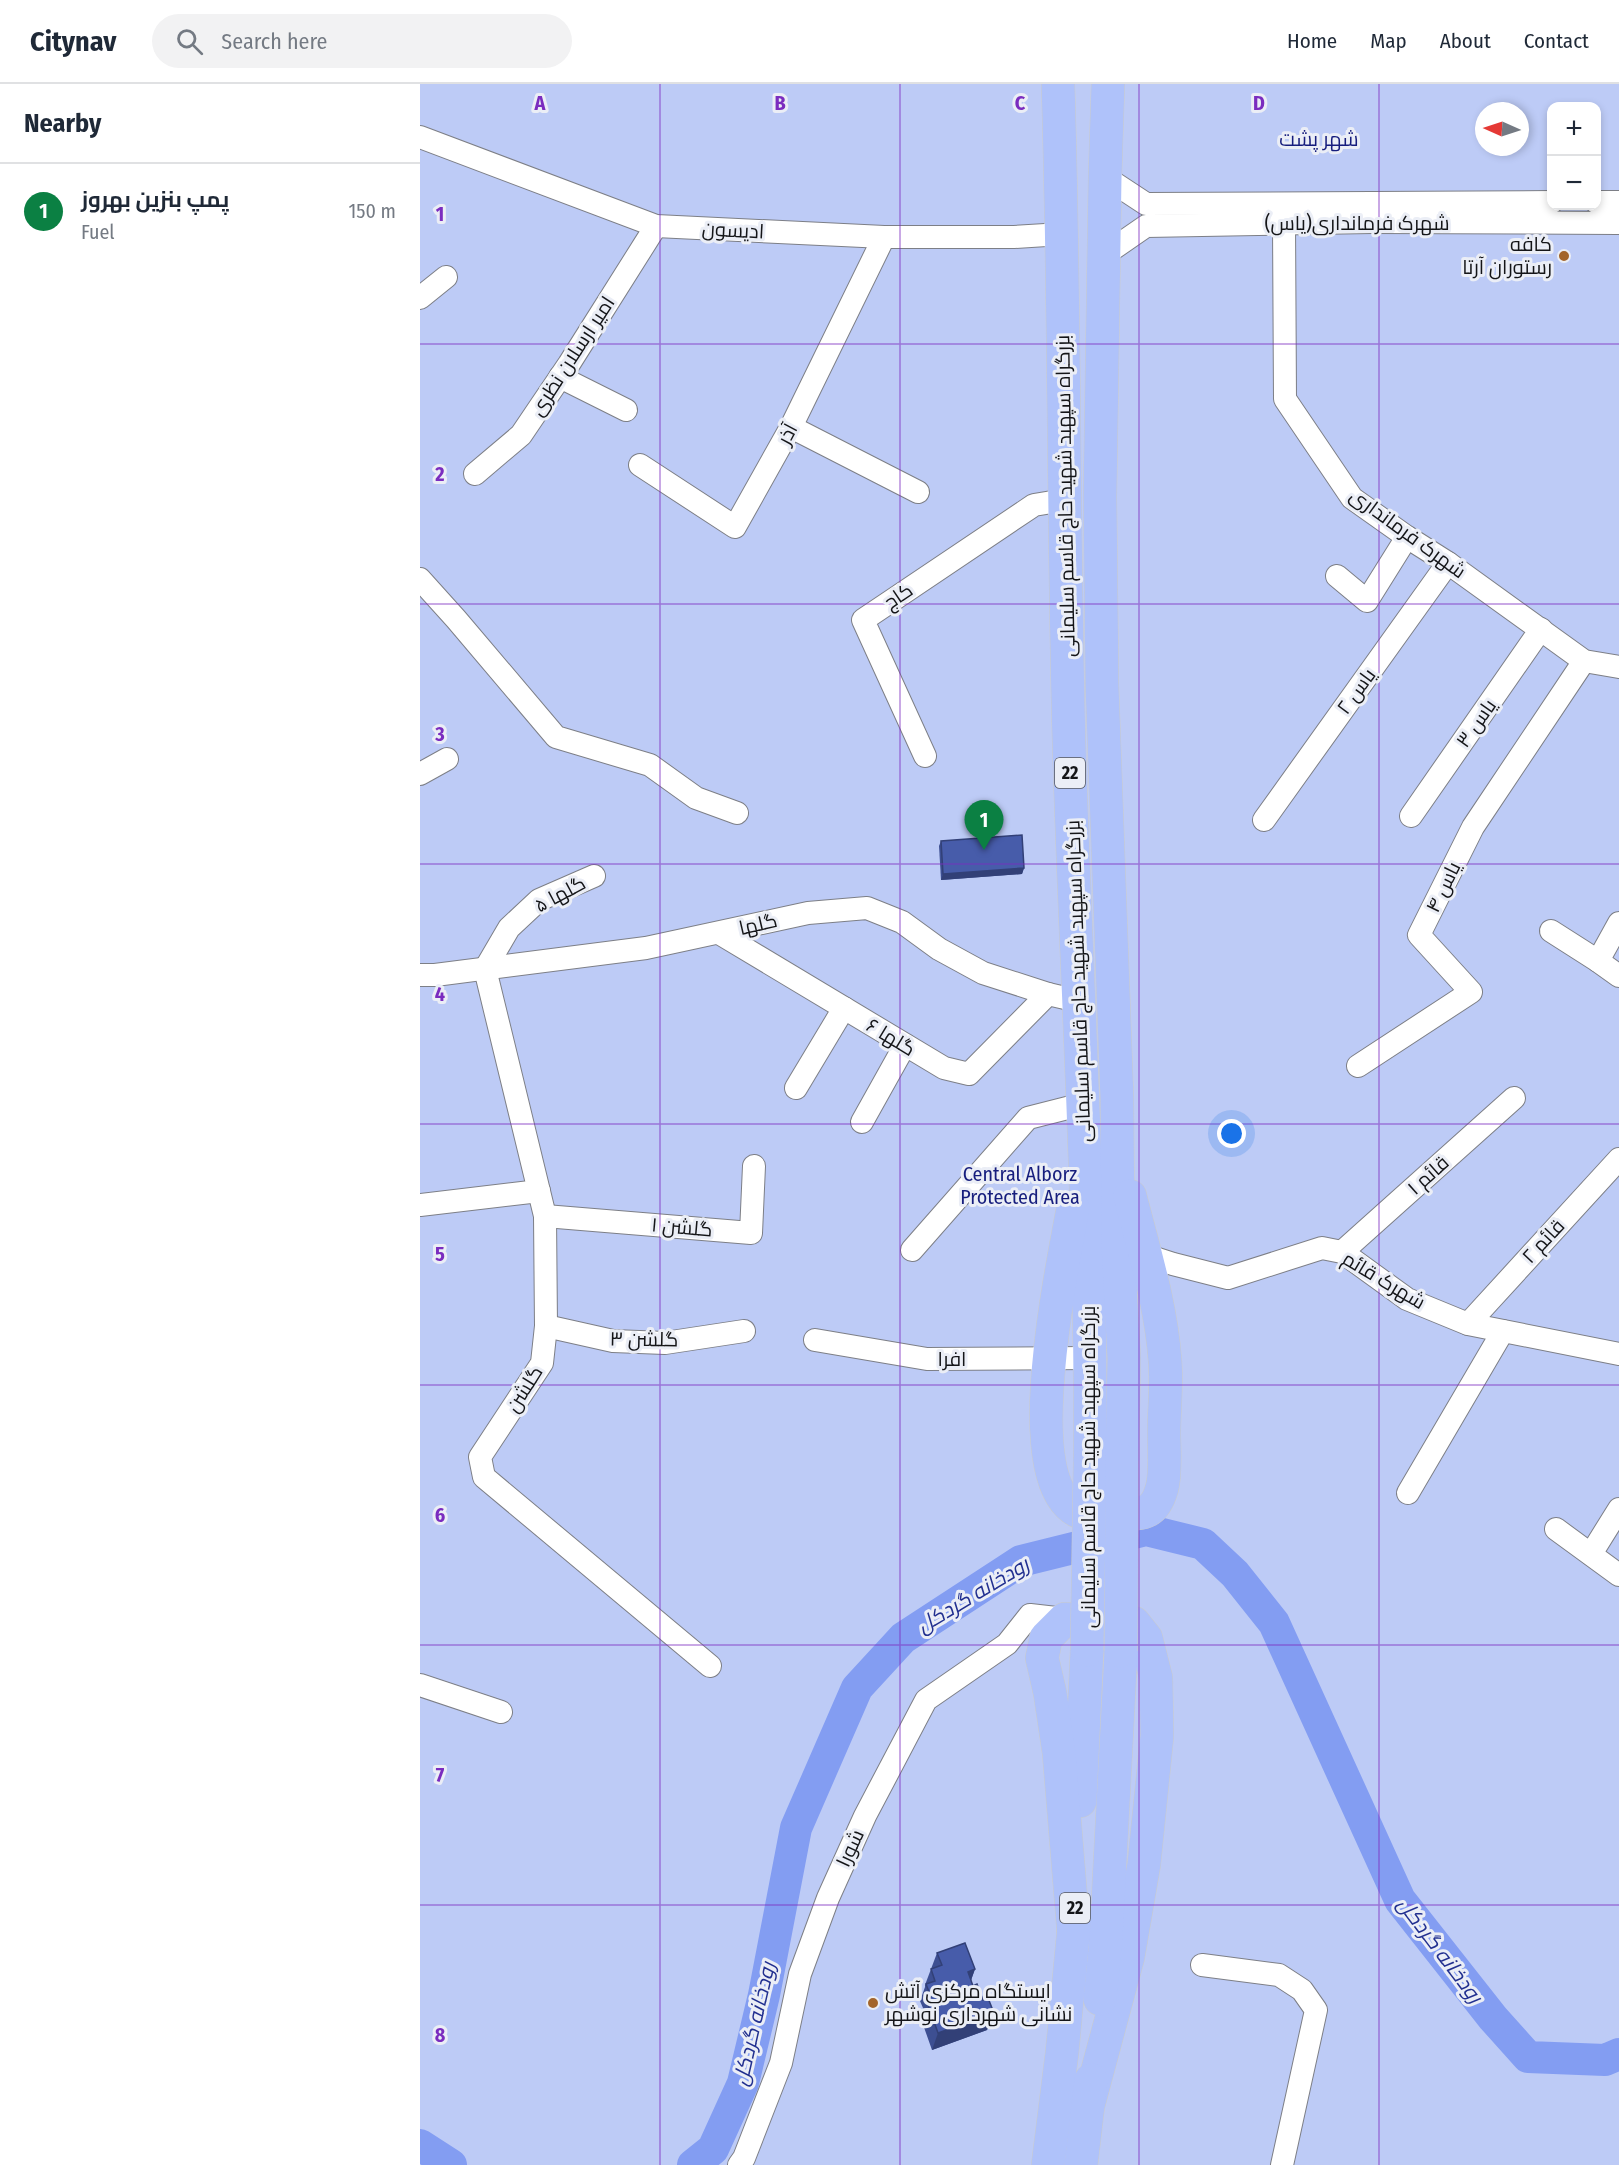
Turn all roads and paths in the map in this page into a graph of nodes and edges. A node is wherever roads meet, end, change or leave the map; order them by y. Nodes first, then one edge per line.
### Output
1 (1058, 84) edge
2 (1108, 84) edge
3 (420, 137) edge
4 (1105, 177) junction
5 (1547, 202) edge
6 (1601, 202) edge
7 (1619, 202) edge
8 (1371, 212) junction
9 (1284, 223) junction
10 (1619, 223) edge
11 (656, 226) junction
12 (1062, 234) junction
13 (884, 237) junction
14 (1104, 255) junction
15 (446, 277) dead end
16 (420, 298) edge
17 (560, 377) junction
18 (626, 410) dead end
19 (791, 427) junction
20 (640, 465) dead end
21 (475, 474) dead end
22 (918, 492) dead end
23 (1064, 500) junction
24 (1407, 537) junction
25 (1448, 562) junction
26 (1337, 576) dead end
27 (420, 579) edge
28 (1541, 629) junction
29 (1584, 661) junction
30 (1619, 667) edge
31 (926, 756) dead end
32 (447, 759) dead end
33 (420, 774) edge
34 (737, 813) dead end
35 (1412, 816) dead end
36 (1264, 820) dead end
37 (594, 876) dead end
38 (1619, 923) edge
39 (1551, 931) dead end
40 (719, 933) junction
41 (1598, 961) junction
42 (485, 969) junction
43 (420, 975) edge
44 (1619, 976) edge
45 (1063, 997) junction
46 (844, 1008) junction
47 (905, 1045) junction
48 (1358, 1066) dead end
49 (796, 1088) dead end
50 (1514, 1098) dead end
51 (1083, 1104) junction
52 (862, 1122) dead end
53 (1084, 1150) junction
54 (1619, 1159) edge
55 (754, 1166) dead end
56 (539, 1191) junction
57 (420, 1205) edge
58 (545, 1216) junction
59 (912, 1250) dead end
60 (1131, 1250) junction
61 (1342, 1252) junction
62 (1468, 1324) junction
63 (546, 1326) junction
64 (744, 1331) dead end
65 (1503, 1331) junction
66 (815, 1340) dead end
67 (1619, 1354) edge
68 (1048, 1357) junction
69 (1090, 1358) junction
70 (1408, 1493) dead end
71 (1619, 1509) edge
72 (1556, 1529) dead end
73 (1591, 1554) junction
74 (1619, 1575) edge
75 (1065, 1619) junction
76 (1007, 1644) junction
77 (1042, 1658) junction
78 (710, 1666) dead end
79 (420, 1685) edge
80 (501, 1712) dead end
81 (1074, 1936) junction
82 (1202, 1965) dead end
83 (1089, 2102) junction
84 (739, 2165) edge
85 (1048, 2165) edge
86 (1081, 2165) edge
87 (1282, 2165) edge

1 - 12 highway, بزرگراه سپهبد شهید حاج قاسم سلیمانی / 22
2 - 4 highway, بزرگراه سپهبد شهید حاج قاسم سلیمانی / 22
3 - 11 street, ادیسون
4 - 8 street, شهرک فرمانداری(یاس)
4 - 14 highway, بزرگراه سپهبد شهید حاج قاسم سلیمانی / 22
5 - 8 street, شهرک فرمانداری(یاس)
6 - 7 street
8 - 9 street, شهرک فرمانداری(یاس)
8 - 10 street, شهرک فرمانداری(یاس)
9 - 14 street, شهرک فرمانداری(یاس)
9 - 24 street, شهرک فرمانداری
11 - 13 street, ادیسون
11 - 17 street, امیر ارسلان نظری
12 - 13 street, ادیسون
12 - 23 highway, بزرگراه سپهبد شهید حاج قاسم سلیمانی / 22
13 - 19 street, آذر
14 - 60 highway, بزرگراه سپهبد شهید حاج قاسم سلیمانی / 22
15 - 16 street
17 - 18 street
17 - 21 street, امیر ارسلان نظری
19 - 20 street, آذر
19 - 22 street
23 - 31 street, کاج
23 - 45 highway, بزرگراه سپهبد شهید حاج قاسم سلیمانی / 22
24 - 25 street, شهرک فرمانداری
24 - 26 street
25 - 28 street, شهرک فرمانداری
25 - 36 street, یاس ۲
27 - 34 street
28 - 29 street, شهرک فرمانداری
28 - 35 street, یاس ۳
29 - 30 street, شهرک فرمانداری
29 - 48 street, یاس ۴
32 - 33 street
37 - 42 street, گلها ۵
38 - 41 street
39 - 41 street
40 - 42 street, گلها
40 - 45 street, گلها
40 - 46 street, گلها ۶
41 - 44 street
42 - 43 street, گلها
42 - 56 street, گلشن
45 - 47 street, گلها ۶
45 - 51 highway, بزرگراه سپهبد شهید حاج قاسم سلیمانی / 22
46 - 47 street, گلها ۶
46 - 49 street
47 - 52 street
50 - 61 street, قائم ۱
51 - 53 highway, بزرگراه سپهبد شهید حاج قاسم سلیمانی / 22
51 - 59 street
53 - 68 highway
53 - 69 highway, بزرگراه سپهبد شهید حاج قاسم سلیمانی / 22
54 - 62 street, قائم ۲
55 - 58 street, گلشن ۱
56 - 57 street
56 - 58 street, گلشن
58 - 63 street, گلشن
60 - 61 street, شهرک قائم
60 - 68 highway
60 - 83 highway, بزرگراه سپهبد شهید حاج قاسم سلیمانی / 22, bridge
61 - 62 street, شهرک قائم
62 - 65 street, شهرک قائم
63 - 64 street, گلشن ۳
63 - 78 street, گلشن
65 - 67 street, شهرک قائم
65 - 70 street
66 - 68 street, افرا
68 - 69 street, افرا
69 - 81 highway, بزرگراه سپهبد شهید حاج قاسم سلیمانی / 22, bridge
71 - 73 street
72 - 73 street
73 - 74 street
75 - 76 street, شورا
75 - 77 highway
75 - 83 highway
76 - 77 street
76 - 84 street, شورا
77 - 81 highway
79 - 80 street
81 - 85 highway, بزرگراه سپهبد شهید حاج قاسم سلیمانی / 22
82 - 87 street
83 - 86 highway, بزرگراه سپهبد شهید حاج قاسم سلیمانی / 22

